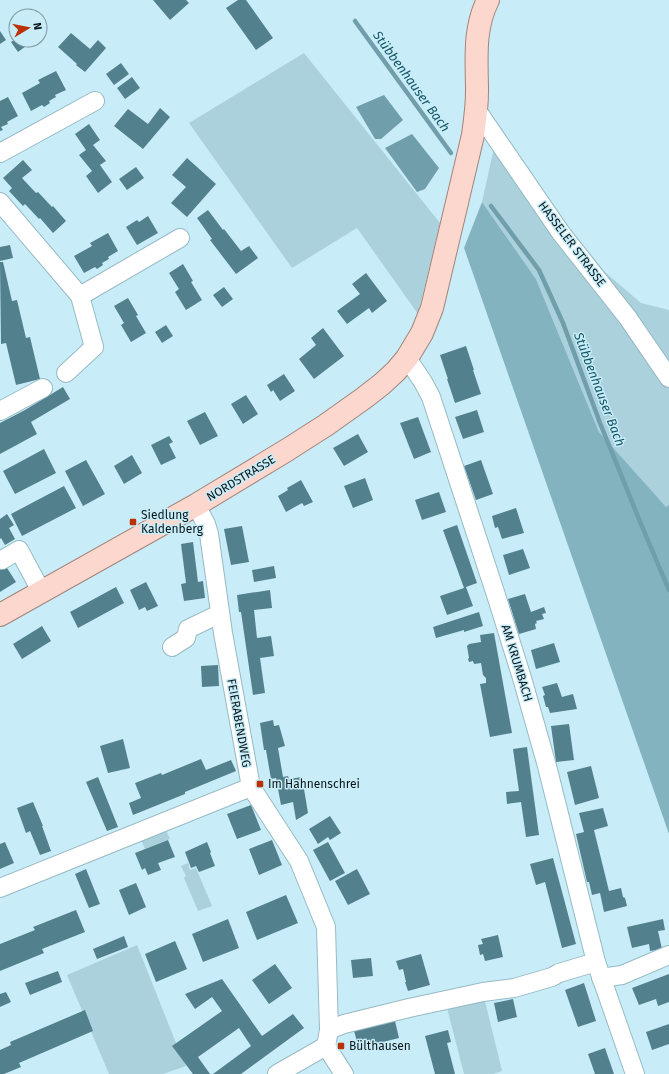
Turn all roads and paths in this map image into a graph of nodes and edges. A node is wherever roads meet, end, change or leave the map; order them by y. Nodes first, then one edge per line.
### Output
1 (488, 0) edge
2 (95, 101) dead end
3 (476, 109) junction
4 (0, 153) edge
5 (0, 202) edge
6 (180, 238) dead end
7 (80, 296) junction
8 (407, 358) junction
9 (66, 373) dead end
10 (669, 378) edge
11 (42, 388) dead end
12 (0, 411) edge
13 (196, 505) junction
14 (2, 560) dead end
15 (41, 591) junction
16 (0, 615) edge
17 (220, 615) junction
18 (172, 647) dead end
19 (251, 787) junction
20 (0, 888) edge
21 (669, 955) edge
22 (599, 970) junction
23 (328, 1038) junction
24 (277, 1074) edge
25 (344, 1074) edge
26 (635, 1074) edge

1 - 3 main road
2 - 4 street
3 - 8 main road
3 - 10 street, HASSELER STRASSE
5 - 7 street
6 - 7 street
7 - 9 street
8 - 13 main road, NORDSTRASSE
8 - 22 street, AM KRUMBACH
11 - 12 street
13 - 15 main road, NORDSTRASSE
13 - 17 street, FEIERABENDWEG
14 - 15 street
15 - 16 main road, NORDSTRASSE
17 - 18 street
17 - 19 street, FEIERABENDWEG
19 - 20 street
19 - 23 street, FEIERABENDWEG
21 - 22 street
22 - 23 street
22 - 26 street, AM KRUMBACH
23 - 24 street
23 - 25 street

